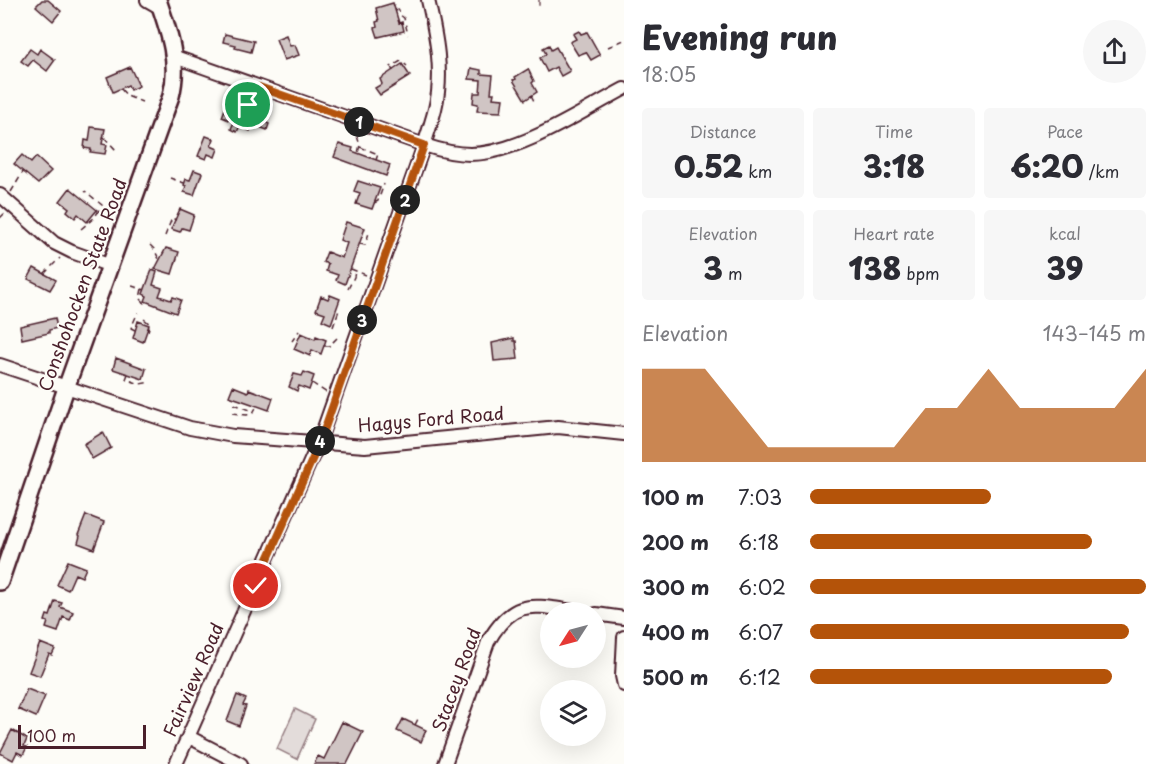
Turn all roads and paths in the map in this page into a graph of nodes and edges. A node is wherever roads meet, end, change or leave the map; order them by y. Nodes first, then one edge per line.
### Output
1 (147, 0) edge
2 (428, 0) edge
3 (159, 4) edge
4 (395, 11) dead end
5 (408, 35) dead end
6 (624, 40) edge
7 (608, 47) dead end
8 (174, 57) junction
9 (407, 66) dead end
10 (393, 71) dead end
11 (259, 87) junction
12 (121, 89) dead end
13 (624, 89) edge
14 (531, 95) dead end
15 (142, 102) dead end
16 (535, 103) dead end
17 (244, 114) dead end
18 (357, 136) dead end
19 (104, 137) dead end
20 (424, 145) junction
21 (360, 147) junction
22 (116, 150) dead end
23 (358, 153) dead end
24 (376, 160) dead end
25 (23, 172) dead end
26 (170, 178) dead end
27 (184, 183) dead end
28 (384, 184) dead end
29 (85, 191) dead end
30 (3, 197) edge
31 (374, 203) dead end
32 (176, 220) dead end
33 (81, 229) dead end
34 (369, 233) dead end
35 (165, 236) dead end
36 (360, 244) dead end
37 (150, 245) dead end
38 (65, 249) junction
39 (160, 261) dead end
40 (111, 266) junction
41 (351, 269) dead end
42 (355, 271) junction
43 (44, 274) dead end
44 (377, 279) junction
45 (132, 286) dead end
46 (348, 289) dead end
47 (143, 307) dead end
48 (336, 309) dead end
49 (138, 312) dead end
50 (144, 319) dead end
51 (333, 327) dead end
52 (135, 330) dead end
53 (148, 331) dead end
54 (299, 331) dead end
55 (337, 338) dead end
56 (292, 341) dead end
57 (324, 346) dead end
58 (0, 365) edge
59 (128, 374) dead end
60 (151, 382) dead end
61 (312, 383) dead end
62 (66, 388) junction
63 (335, 397) junction
64 (234, 404) dead end
65 (257, 406) dead end
66 (254, 411) junction
67 (232, 413) dead end
68 (624, 434) edge
69 (320, 442) junction
70 (0, 582) edge
71 (540, 607) edge
72 (606, 615) edge
73 (624, 618) edge
74 (624, 637) edge
75 (624, 684) edge
76 (418, 719) dead end
77 (415, 725) dead end
78 (189, 737) junction
79 (176, 764) edge
80 (241, 764) edge
81 (445, 764) edge

1 - 3 street
2 - 20 street, Fairview Road
3 - 8 main road, Conshohocken State Road
4 - 5 path
6 - 7 path
8 - 11 street
8 - 40 main road, Conshohocken State Road
9 - 10 path
11 - 17 path
11 - 20 street
12 - 15 path
13 - 20 street
14 - 16 path
18 - 21 path
19 - 22 path
20 - 44 street, Fairview Road
21 - 23 path
21 - 24 path
25 - 30 path
26 - 27 path
28 - 31 path
29 - 33 path
30 - 38 street
32 - 35 path
34 - 36 path
37 - 39 path
38 - 40 street
38 - 43 path
40 - 62 main road, Conshohocken State Road
41 - 42 path
42 - 44 path
42 - 46 path
44 - 63 street, Fairview Road
45 - 47 path
48 - 51 path
49 - 52 path
50 - 53 path
54 - 56 path
55 - 57 path
58 - 62 street, Hagys Ford Road
59 - 60 path
61 - 63 path
62 - 69 street, Hagys Ford Road
62 - 70 main road, Conshohocken State Road
63 - 69 street, Fairview Road
64 - 66 path
65 - 66 path
66 - 67 path
68 - 69 street, Hagys Ford Road
69 - 78 street, Fairview Road
71 - 81 street, Stacey Road
72 - 73 street
74 - 75 street
76 - 77 path
78 - 79 street, Fairview Road
78 - 80 street

